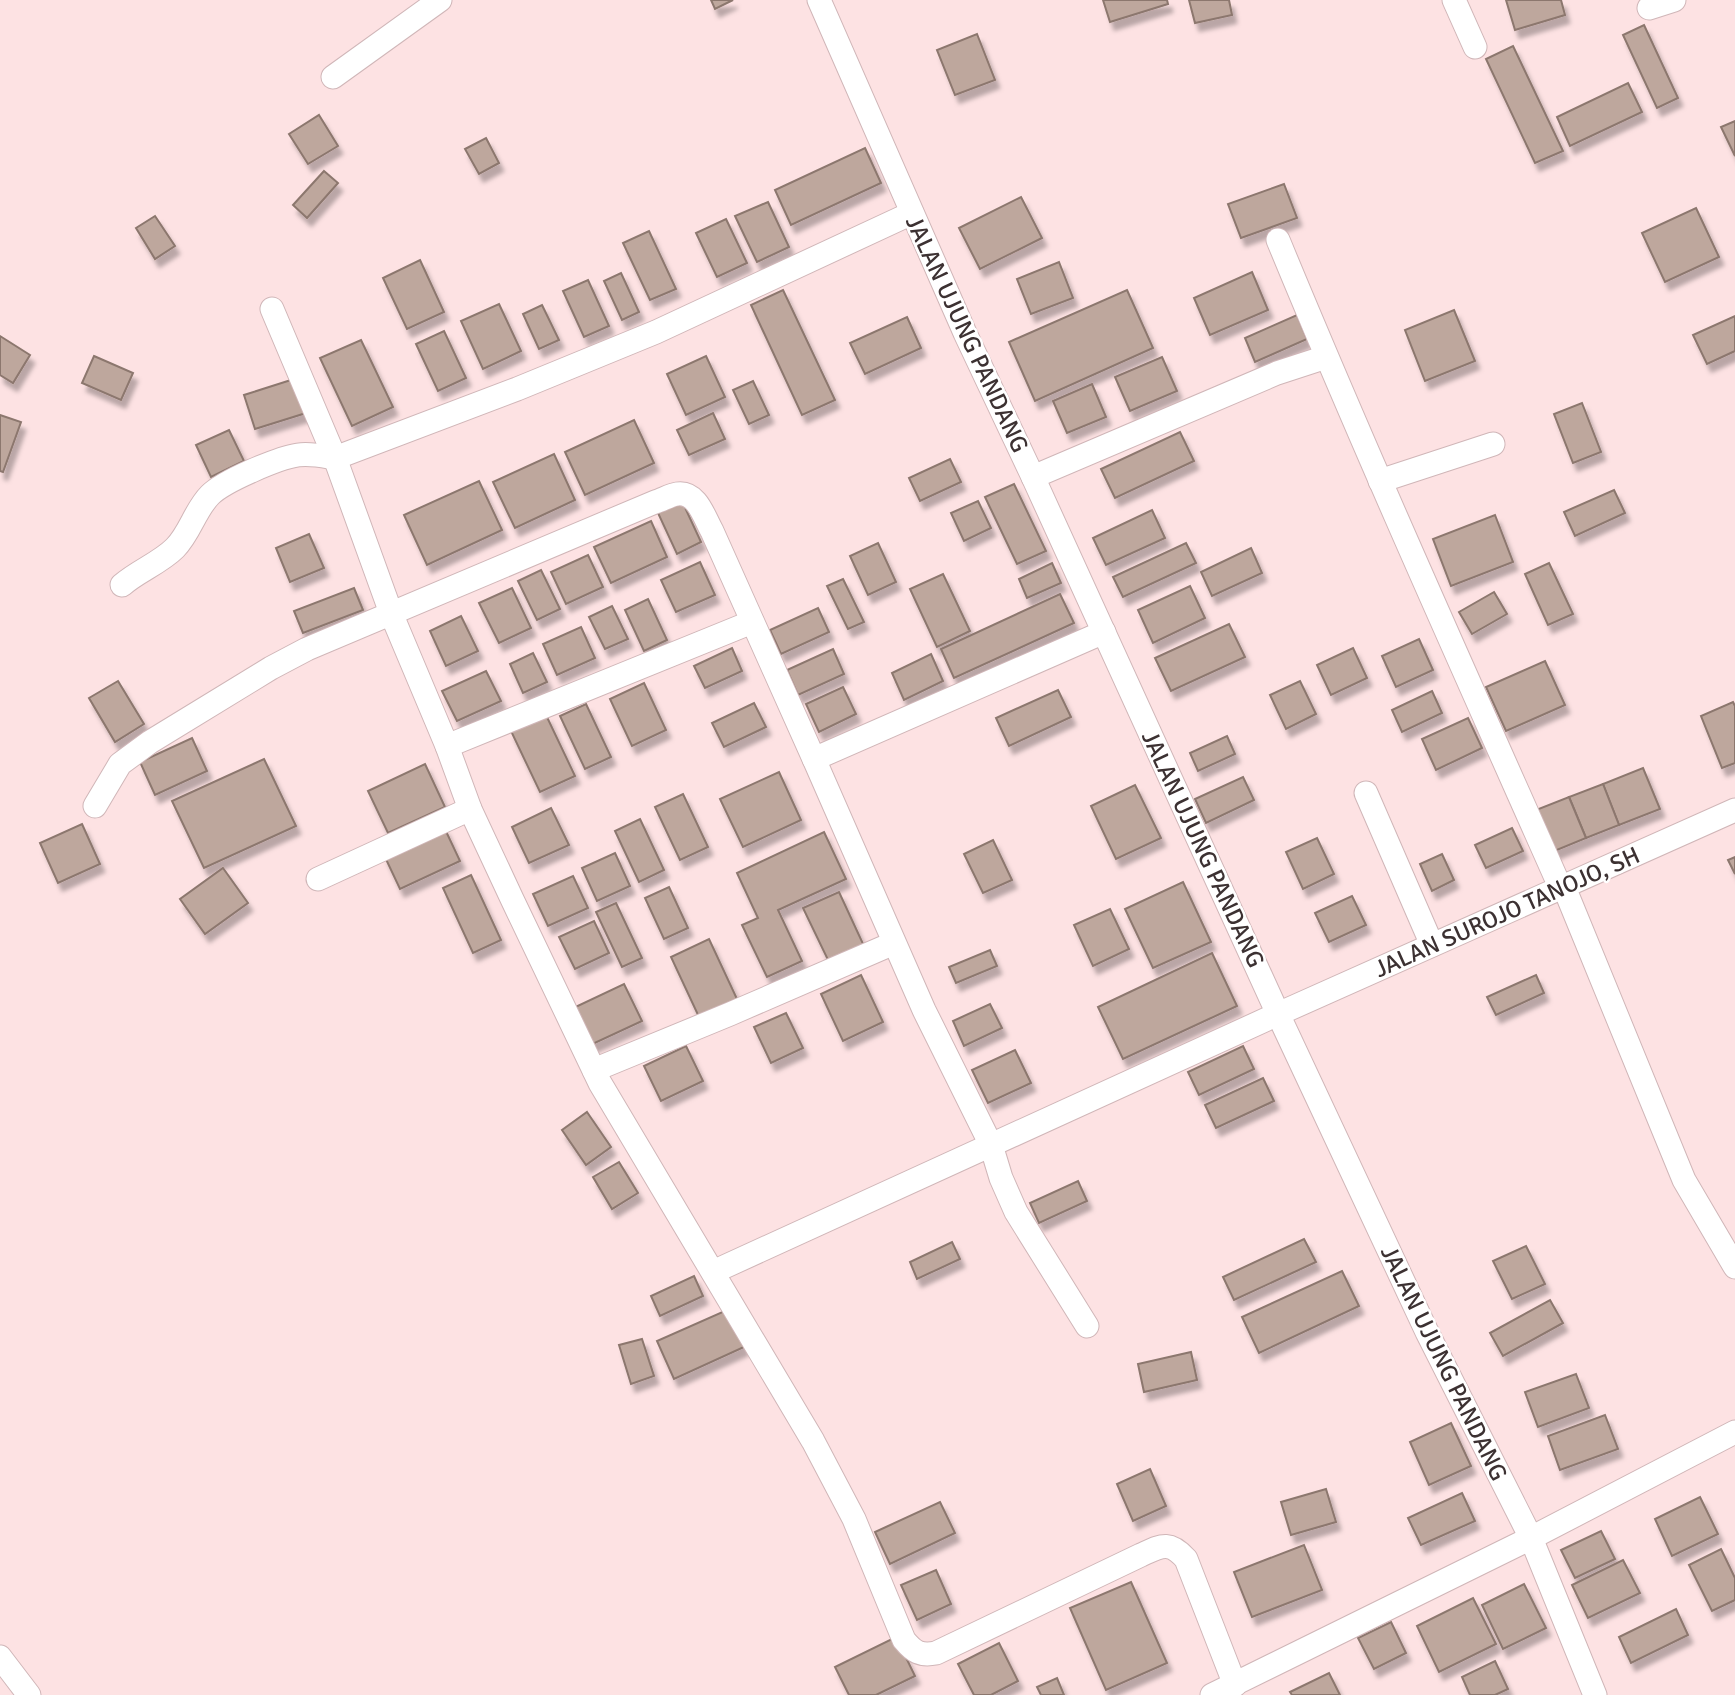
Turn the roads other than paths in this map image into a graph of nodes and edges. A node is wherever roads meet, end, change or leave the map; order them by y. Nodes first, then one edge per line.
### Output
1 (440, 0) edge
2 (819, 0) edge
3 (1454, 0) edge
4 (1674, 0) edge
5 (1649, 8) dead end
6 (1475, 47) dead end
7 (334, 77) dead end
8 (912, 213) junction
9 (1278, 240) dead end
10 (272, 309) dead end
11 (1326, 357) junction
12 (1493, 444) dead end
13 (335, 458) junction
14 (1033, 477) junction
15 (1380, 481) junction
16 (122, 585) dead end
17 (391, 613) junction
18 (752, 622) junction
19 (1104, 632) junction
20 (447, 746) junction
21 (814, 759) junction
22 (1366, 793) dead end
23 (95, 806) dead end
24 (470, 809) junction
25 (1735, 810) edge
26 (318, 879) dead end
27 (1562, 888) junction
28 (894, 943) junction
29 (1432, 945) junction
30 (1278, 1014) junction
31 (594, 1070) junction
32 (991, 1145) junction
33 (1735, 1267) edge
34 (713, 1272) junction
35 (1087, 1326) dead end
36 (1735, 1432) edge
37 (1531, 1538) junction
38 (0, 1657) edge
39 (1235, 1685) junction
40 (29, 1695) edge
41 (1212, 1695) edge
42 (1595, 1695) edge

1 - 7 street
2 - 8 street, JALAN UJUNG PANDANG
3 - 6 street
4 - 5 street
8 - 13 street
8 - 14 street, JALAN UJUNG PANDANG
9 - 11 street
10 - 13 street
11 - 14 street
11 - 15 street
12 - 15 street
13 - 16 street
13 - 17 street
14 - 19 street, JALAN UJUNG PANDANG
15 - 27 street
17 - 18 street
17 - 20 street
17 - 23 street
18 - 20 street
18 - 21 street
19 - 21 street
19 - 30 street, JALAN UJUNG PANDANG
20 - 24 street
21 - 28 street
22 - 29 street
24 - 26 street
24 - 31 street
25 - 27 street, JALAN SUROJO TANOJO, SH
27 - 29 street, JALAN SUROJO TANOJO, SH
27 - 33 street
28 - 31 street
28 - 32 street
29 - 30 street, JALAN SUROJO TANOJO, SH
30 - 32 street, JALAN SUROJO TANOJO, SH
30 - 37 street, JALAN UJUNG PANDANG
31 - 34 street
32 - 34 street, JALAN SUROJO TANOJO, SH
32 - 35 street
34 - 39 street
36 - 37 street
37 - 39 street
37 - 42 street, JALAN UJUNG PANDANG
38 - 40 street
39 - 41 street

